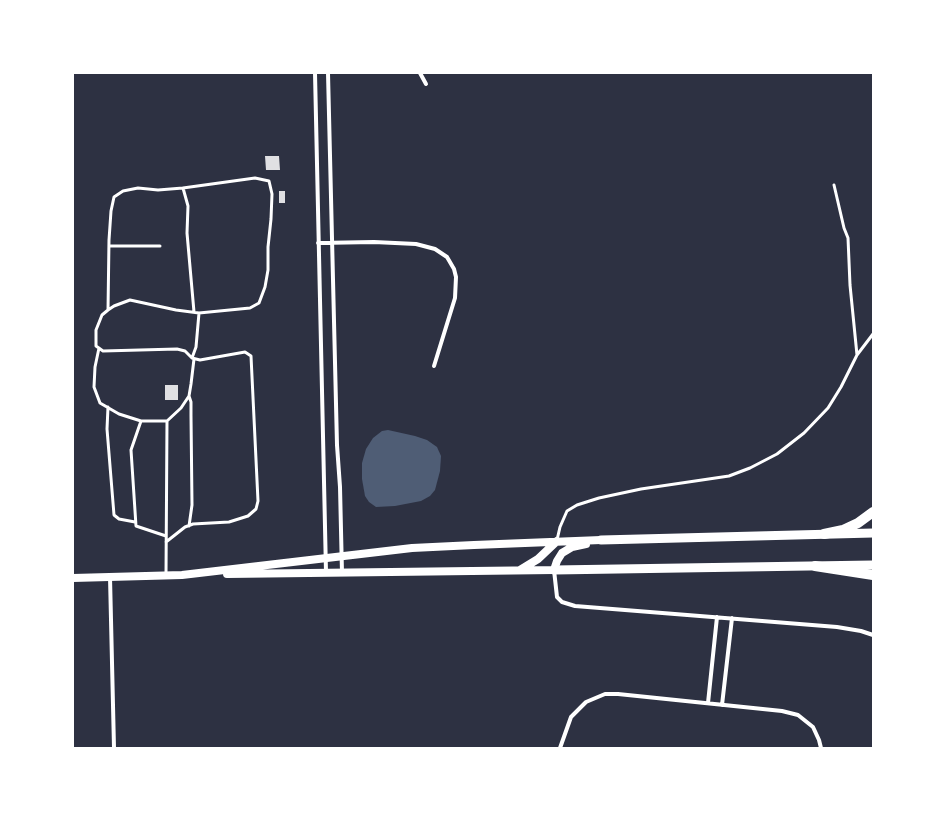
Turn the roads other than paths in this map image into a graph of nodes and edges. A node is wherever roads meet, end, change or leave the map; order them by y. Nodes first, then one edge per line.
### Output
1 (315, 73) edge
2 (328, 73) edge
3 (420, 73) edge
4 (426, 84) dead end
5 (834, 185) dead end
6 (183, 188) junction
7 (318, 243) junction
8 (332, 243) junction
9 (109, 246) junction
10 (160, 246) dead end
11 (108, 310) junction
12 (194, 312) junction
13 (199, 313) junction
14 (873, 334) edge
15 (99, 348) junction
16 (857, 355) junction
17 (193, 358) junction
18 (434, 366) dead end
19 (189, 396) junction
20 (108, 407) junction
21 (141, 421) junction
22 (167, 421) junction
23 (873, 512) edge
24 (135, 522) junction
25 (189, 526) junction
26 (873, 532) edge
27 (824, 534) junction
28 (166, 536) junction
29 (601, 540) junction
30 (556, 541) junction
31 (166, 542) junction
32 (342, 556) junction
33 (325, 558) junction
34 (873, 564) edge
35 (816, 566) junction
36 (554, 570) junction
37 (519, 571) junction
38 (326, 573) junction
39 (342, 573) junction
40 (182, 574) junction
41 (873, 575) edge
42 (166, 576) junction
43 (110, 577) junction
44 (73, 578) edge
45 (717, 617) junction
46 (732, 618) junction
47 (873, 635) edge
48 (708, 703) junction
49 (722, 705) junction
50 (114, 748) edge
51 (560, 748) edge
52 (821, 748) edge

1 - 7 street
2 - 8 street
3 - 4 street
5 - 16 lane
6 - 9 lane
6 - 12 lane
6 - 13 lane
7 - 8 street
7 - 33 street
8 - 18 street
8 - 32 street
9 - 10 lane
9 - 11 lane
11 - 12 lane
11 - 15 lane
12 - 13 lane
13 - 17 lane
14 - 16 lane
15 - 17 lane
15 - 20 lane
16 - 30 lane
17 - 19 lane
17 - 25 lane
19 - 22 lane
19 - 25 lane
20 - 21 lane
20 - 24 lane
21 - 22 lane
21 - 24 lane
22 - 28 lane
23 - 27 highway
24 - 28 lane
25 - 31 lane
26 - 27 main road
27 - 29 main road
28 - 31 lane
29 - 30 main road
29 - 36 main road
30 - 32 main road
30 - 37 main road
31 - 42 lane
32 - 33 main road
32 - 39 street
33 - 38 street
33 - 40 main road
34 - 35 main road
35 - 36 main road
35 - 41 highway
36 - 37 main road
36 - 45 street
37 - 39 main road
38 - 39 main road
38 - 40 main road
40 - 42 main road
42 - 43 main road
43 - 44 main road
43 - 50 street
45 - 46 street
45 - 48 street
46 - 47 street
46 - 49 street
48 - 49 street
48 - 51 street
49 - 52 street

